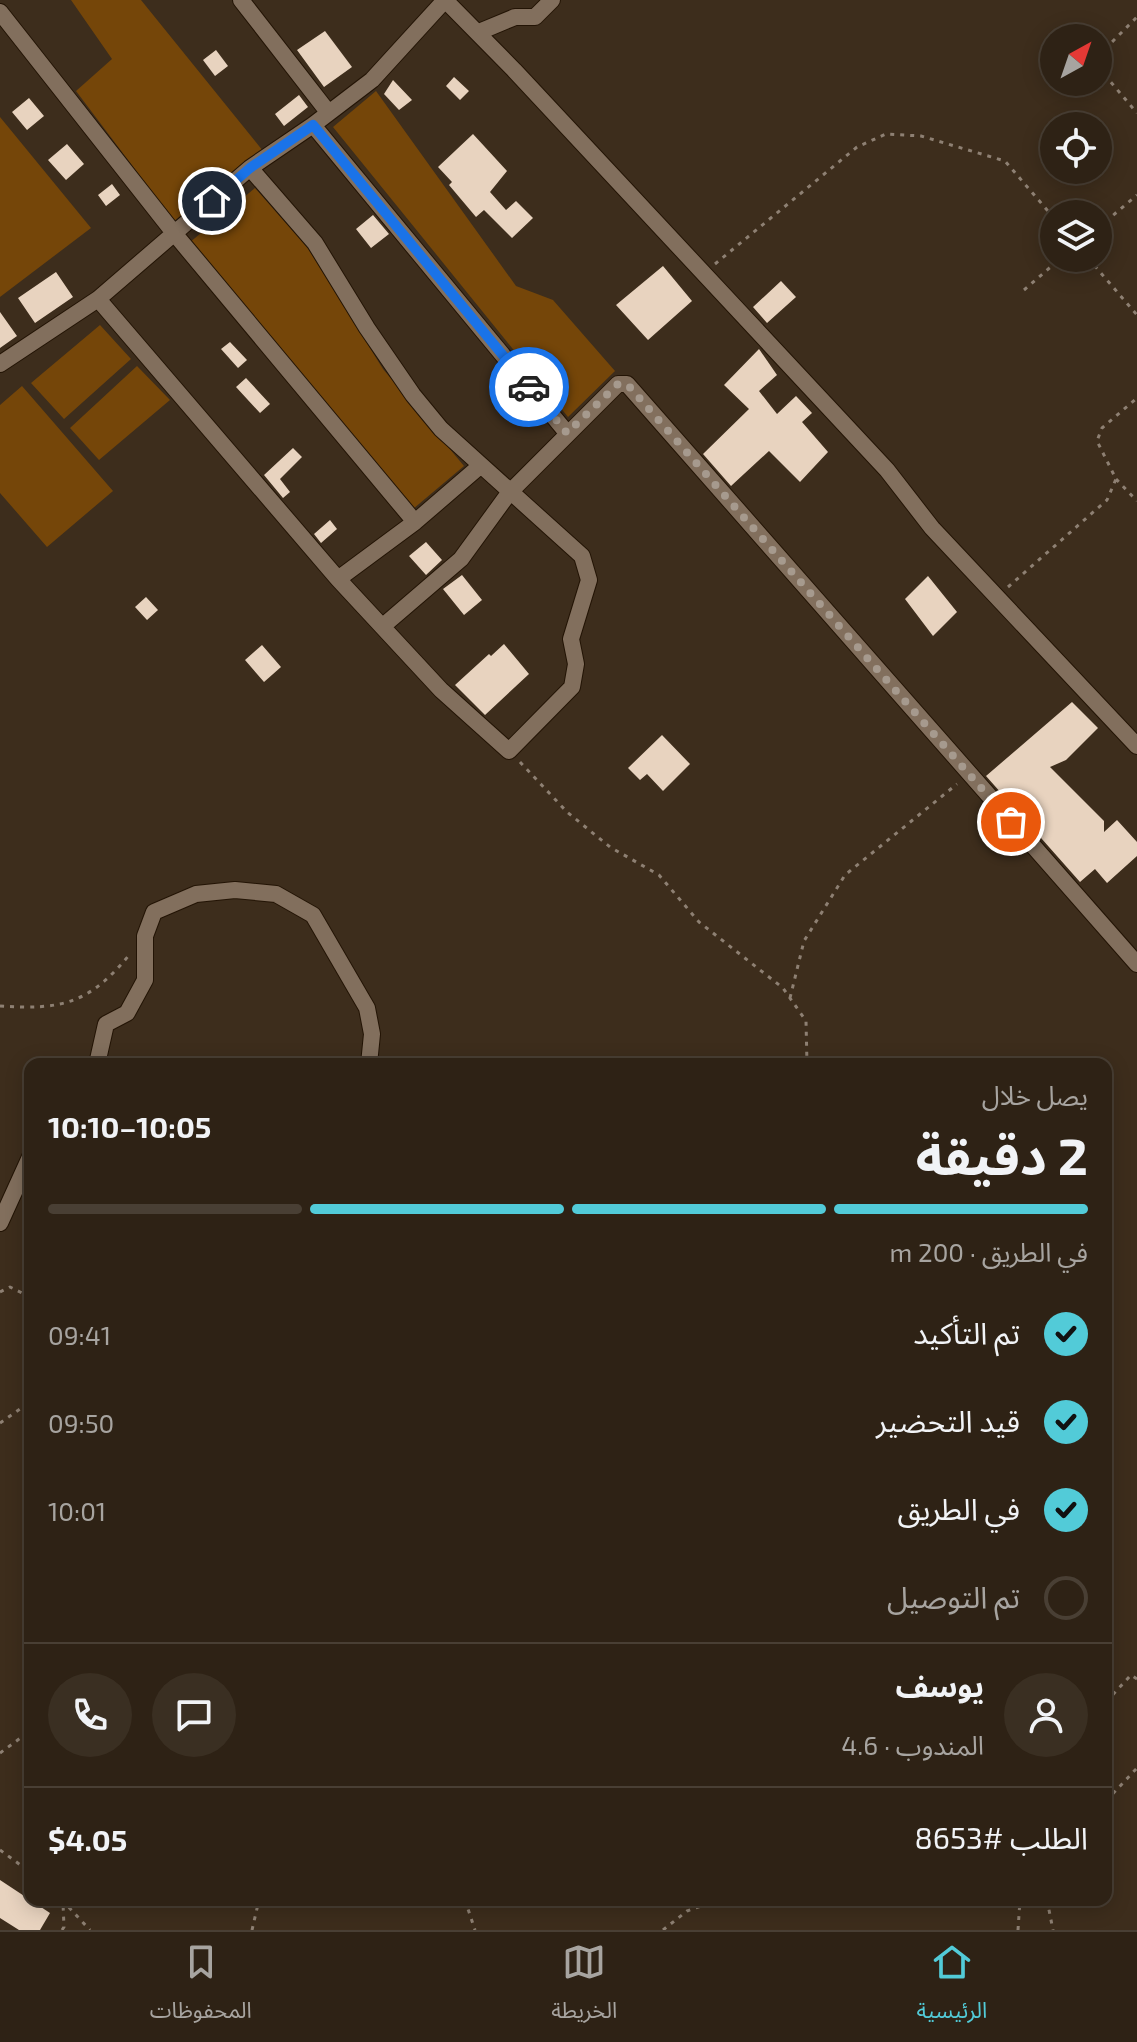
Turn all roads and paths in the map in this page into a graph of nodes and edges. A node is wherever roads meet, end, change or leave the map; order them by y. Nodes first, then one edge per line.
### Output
1 (241, 0) edge
2 (445, 0) edge
3 (552, 0) edge
4 (0, 12) edge
5 (1137, 17) edge
6 (479, 32) junction
7 (1112, 42) edge
8 (1112, 84) edge
9 (328, 112) junction
10 (1137, 113) edge
11 (313, 125) junction
12 (250, 168) junction
13 (1137, 195) edge
14 (1040, 202) edge
15 (1112, 216) edge
16 (174, 233) junction
17 (1045, 272) edge
18 (1100, 272) edge
19 (703, 274) junction
20 (1024, 290) dead end
21 (98, 299) junction
22 (1137, 315) edge
23 (0, 364) edge
24 (1137, 398) edge
25 (567, 433) junction
26 (480, 466) junction
27 (1116, 479) junction
28 (509, 493) junction
29 (1137, 501) edge
30 (415, 522) junction
31 (338, 579) junction
32 (996, 597) junction
33 (383, 626) junction
34 (1137, 746) edge
35 (509, 751) junction
36 (970, 774) junction
37 (145, 936) junction
38 (1137, 964) edge
39 (790, 998) junction
40 (0, 1006) edge
41 (98, 1058) edge
42 (370, 1058) edge
43 (807, 1058) edge
44 (24, 1170) edge
45 (0, 1223) edge
46 (0, 1292) edge
47 (24, 1294) edge
48 (24, 1406) edge
49 (0, 1423) edge
50 (1137, 1679) edge
51 (1112, 1696) edge
52 (24, 1735) edge
53 (0, 1753) edge
54 (1137, 1768) edge
55 (1112, 1795) edge
56 (0, 1850) edge
57 (24, 1868) edge
58 (62, 1906) edge
59 (68, 1906) edge
60 (258, 1906) edge
61 (467, 1906) edge
62 (702, 1906) edge
63 (1020, 1906) edge
64 (1048, 1906) edge
65 (62, 1930) edge
66 (90, 1930) edge
67 (252, 1930) edge
68 (475, 1930) edge
69 (663, 1930) edge
70 (1018, 1930) edge
71 (1053, 1930) edge

1 - 9 street
2 - 6 street
2 - 9 street
3 - 6 street
4 - 16 street
5 - 7 path
6 - 19 street
8 - 10 path
9 - 11 street
11 - 12 street
11 - 25 street
12 - 16 street
12 - 26 street
13 - 15 path
14 - 19 path
16 - 21 street
16 - 30 street
17 - 20 path
18 - 22 path
19 - 32 street
21 - 23 street
21 - 31 street
24 - 27 path
25 - 28 street
25 - 36 street
26 - 28 street
26 - 30 street
27 - 29 path
27 - 32 path
28 - 33 street
28 - 35 street
30 - 31 street
31 - 33 street
32 - 34 street
33 - 35 street
35 - 39 path
36 - 38 street
36 - 39 path
37 - 40 path
37 - 41 street
37 - 42 street
39 - 43 path
44 - 45 street
46 - 47 path
48 - 49 path
50 - 51 path
52 - 53 path
54 - 55 path
56 - 57 path
58 - 65 path
59 - 66 path
60 - 67 path
61 - 68 path
62 - 69 path
63 - 70 path
64 - 71 path

